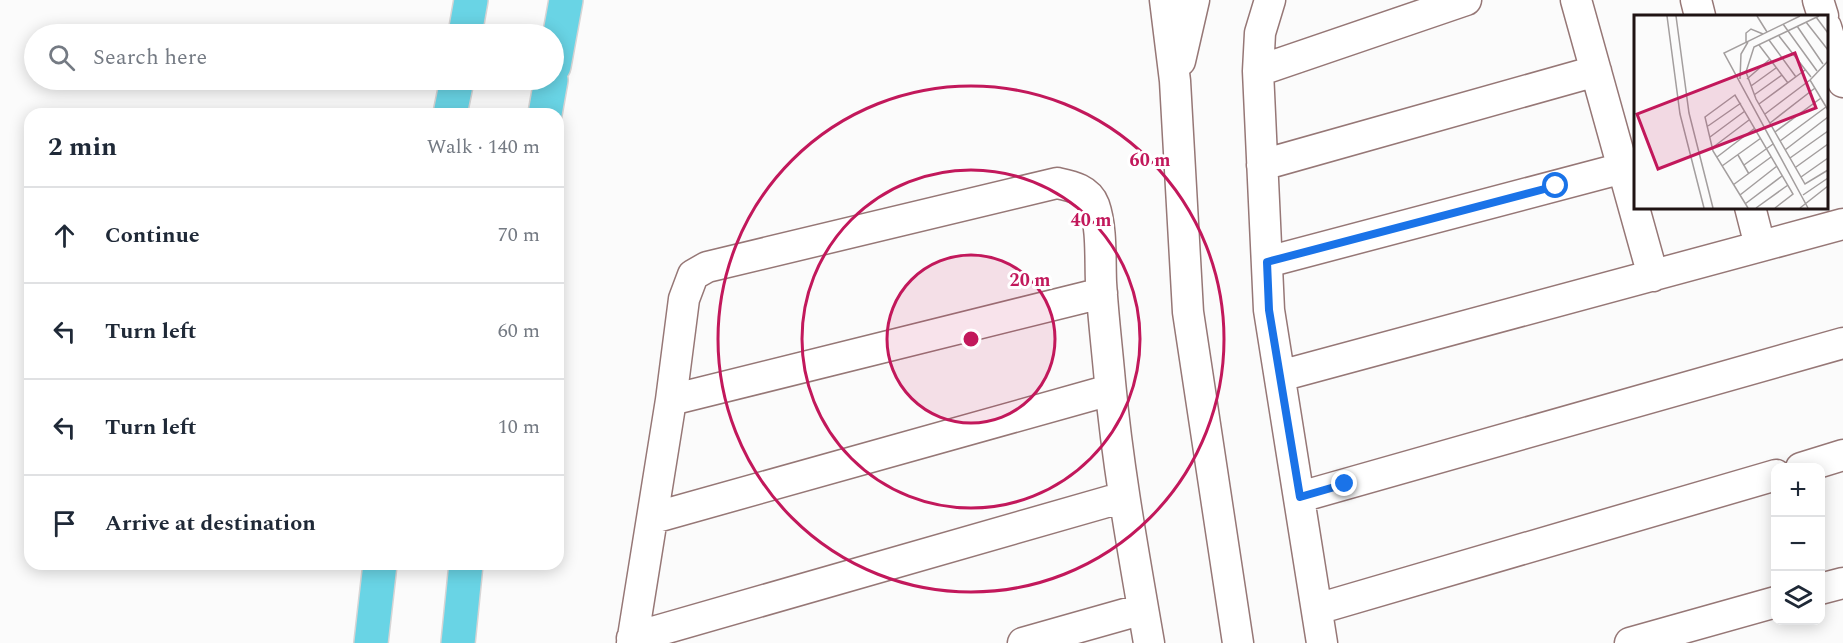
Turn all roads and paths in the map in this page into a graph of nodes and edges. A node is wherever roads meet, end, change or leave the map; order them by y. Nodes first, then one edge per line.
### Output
1 (471, 0) edge
2 (566, 0) edge
3 (1165, 0) edge
4 (1194, 0) edge
5 (1270, 0) edge
6 (1466, 0) edge
7 (1576, 0) edge
8 (1696, 0) edge
9 (1818, 0) edge
10 (1700, 15) edge
11 (1823, 15) edge
12 (467, 24) edge
13 (562, 24) edge
14 (1828, 30) edge
15 (1258, 70) junction
16 (1596, 71) junction
17 (1175, 81) junction
18 (1843, 82) edge
19 (455, 90) edge
20 (549, 90) edge
21 (451, 108) edge
22 (546, 108) edge
23 (1262, 165) junction
24 (1623, 168) junction
25 (1634, 208) edge
26 (1634, 208) edge
27 (1750, 208) edge
28 (1843, 224) edge
29 (1760, 246) junction
30 (1267, 262) junction
31 (1653, 276) junction
32 (1102, 293) junction
33 (1843, 343) edge
34 (1280, 376) junction
35 (1110, 390) junction
36 (671, 400) junction
37 (1843, 455) edge
38 (1817, 463) edge
39 (1771, 476) edge
40 (1124, 497) junction
41 (1300, 497) junction
42 (653, 518) junction
43 (379, 570) edge
44 (465, 570) edge
45 (1843, 583) edge
46 (1825, 588) edge
47 (1771, 603) edge
48 (1143, 609) junction
49 (1317, 609) junction
50 (632, 640) edge
51 (371, 643) edge
52 (458, 643) edge
53 (1023, 643) edge
54 (1149, 643) edge
55 (1238, 643) edge
56 (1322, 643) edge
57 (1630, 643) edge

1 - 12 highway
2 - 13 highway
3 - 17 street
4 - 17 street
5 - 15 street
6 - 15 street
7 - 16 street
8 - 10 street
9 - 11 street
14 - 18 street
15 - 23 street
16 - 23 street
16 - 24 street
17 - 55 street
19 - 21 highway
20 - 22 highway
23 - 30 street
24 - 25 street
24 - 30 street
26 - 31 street
27 - 29 street
28 - 29 street
29 - 31 street
30 - 34 street
31 - 34 street
32 - 35 street
32 - 36 street
32 - 36 street
33 - 41 street
34 - 41 street
35 - 40 street
35 - 42 street
36 - 42 street
37 - 38 street
39 - 49 street
40 - 48 street
40 - 50 street
41 - 49 street
42 - 50 street
43 - 51 highway
44 - 52 highway
45 - 46 street
47 - 57 street
48 - 53 street
48 - 54 street
49 - 56 street

